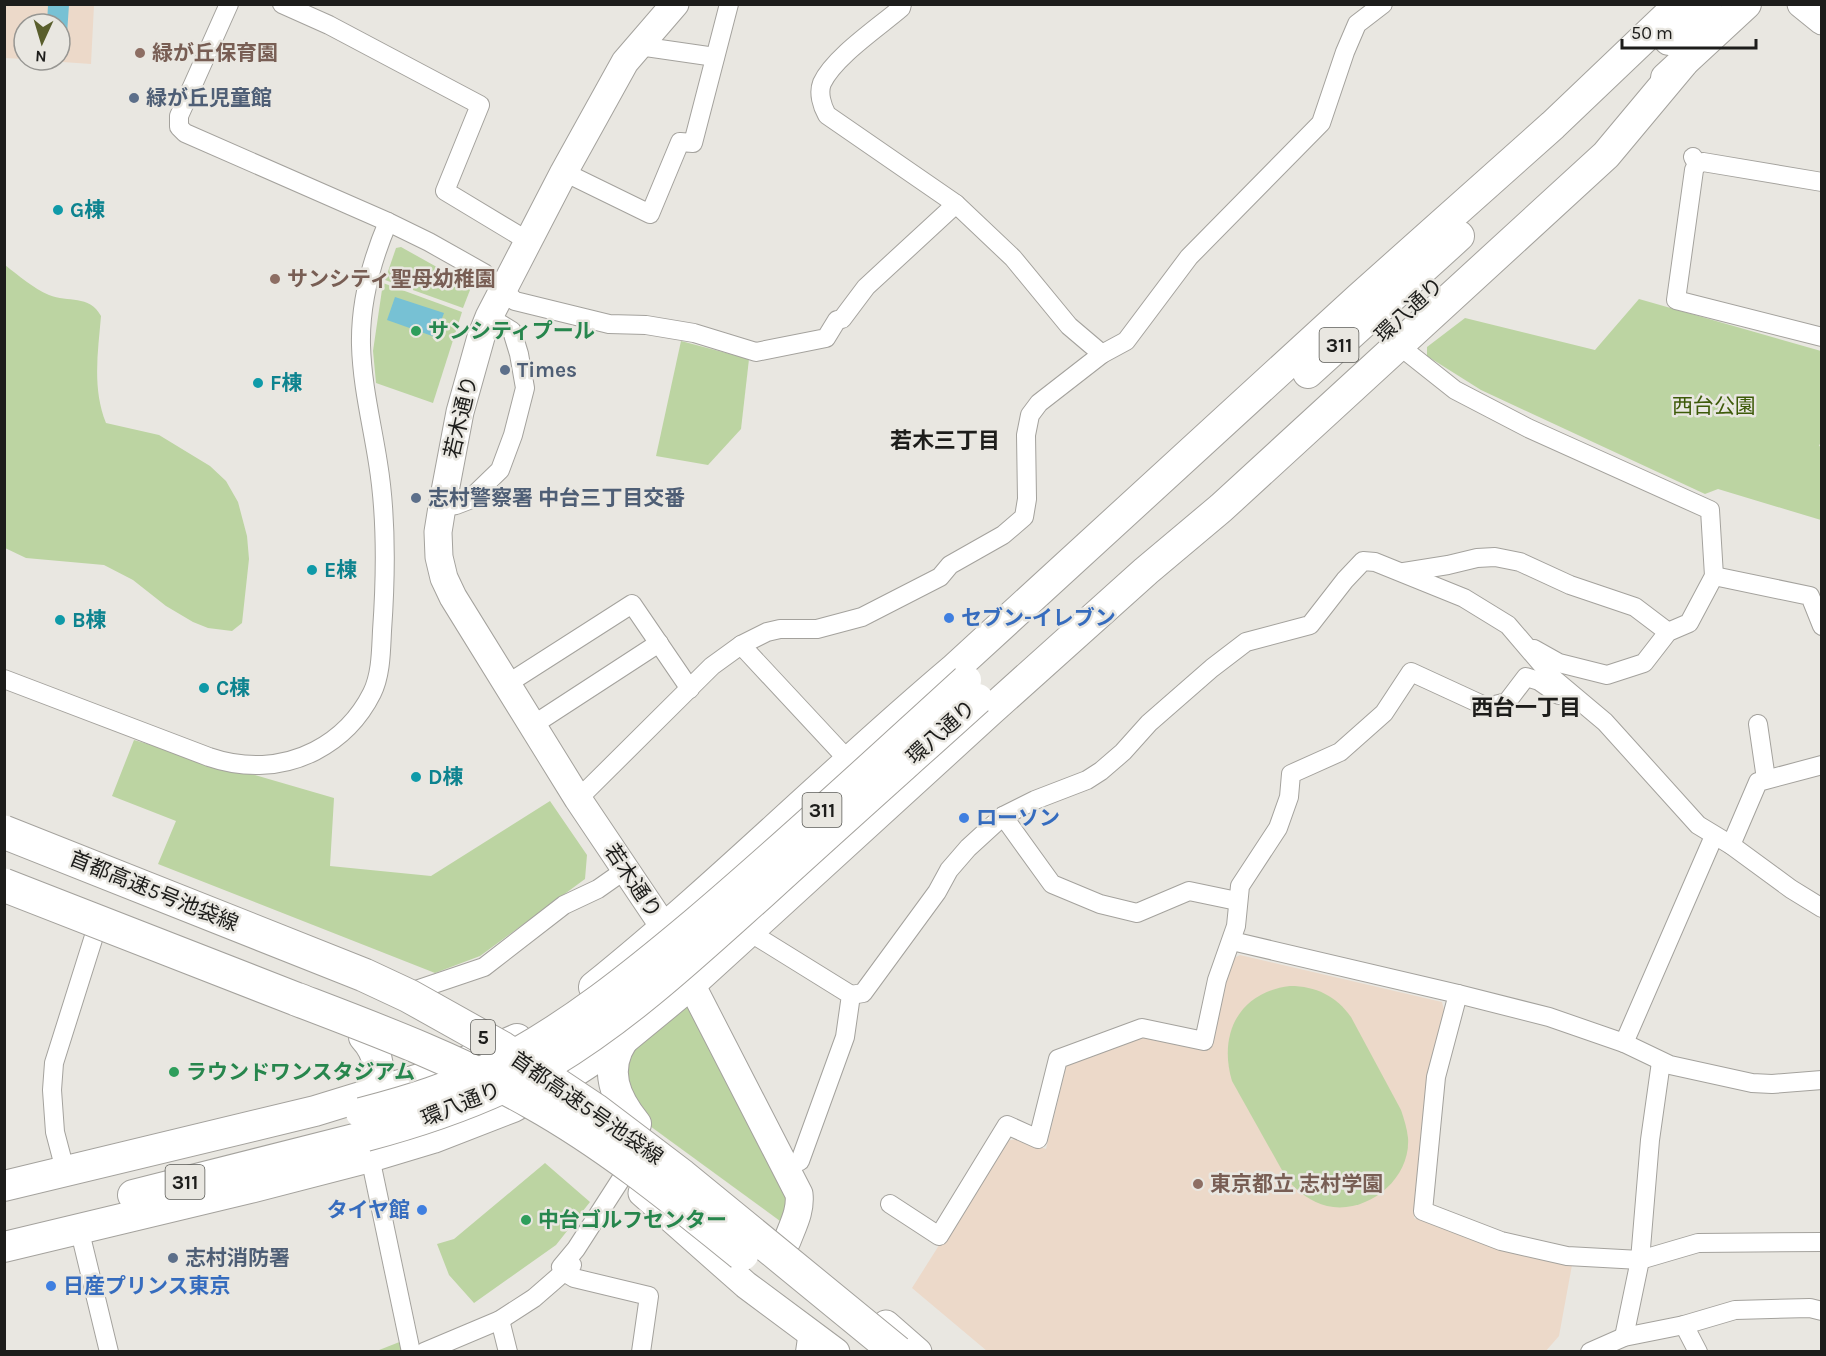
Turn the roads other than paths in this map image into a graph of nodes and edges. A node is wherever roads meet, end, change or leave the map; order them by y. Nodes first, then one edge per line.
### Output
1 (228, 4) edge
2 (282, 4) edge
3 (675, 4) edge
4 (729, 4) edge
5 (902, 4) edge
6 (1383, 4) edge
7 (1680, 4) edge
8 (1707, 4) edge
9 (1746, 4) edge
10 (1801, 4) edge
11 (1821, 21) edge
12 (639, 46) junction
13 (715, 57) junction
14 (1682, 64) junction
15 (564, 172) junction
16 (1821, 182) edge
17 (956, 204) junction
18 (388, 222) junction
19 (528, 242) junction
20 (502, 290) junction
21 (489, 317) junction
22 (1821, 337) edge
23 (1397, 344) junction
24 (1102, 354) junction
25 (442, 507) junction
26 (1128, 549) junction
27 (1403, 573) junction
28 (1714, 576) junction
29 (1821, 626) edge
30 (1668, 632) junction
31 (659, 643) junction
32 (1522, 643) junction
33 (741, 645) junction
34 (4, 679) edge
35 (507, 684) junction
36 (690, 689) junction
37 (972, 690) junction
38 (1586, 706) junction
39 (1758, 724) dead end
40 (533, 725) junction
41 (849, 760) junction
42 (1821, 765) edge
43 (1766, 779) junction
44 (578, 799) junction
45 (1003, 816) junction
46 (4, 833) edge
47 (1714, 836) junction
48 (1731, 845) junction
49 (625, 870) junction
50 (4, 885) edge
51 (705, 890) junction
52 (4, 898) edge
53 (1237, 901) junction
54 (1821, 908) edge
55 (664, 927) junction
56 (95, 933) junction
57 (747, 933) junction
58 (1232, 941) junction
59 (690, 984) junction
60 (413, 992) junction
61 (851, 994) junction
62 (1458, 994) junction
63 (363, 1037) junction
64 (623, 1040) junction
65 (513, 1041) junction
66 (1624, 1043) junction
67 (1661, 1062) junction
68 (442, 1071) junction
69 (567, 1076) junction
70 (1821, 1080) edge
71 (368, 1096) junction
72 (513, 1107) junction
73 (636, 1124) junction
74 (370, 1157) junction
75 (800, 1161) dead end
76 (65, 1170) junction
77 (623, 1176) junction
78 (4, 1186) edge
79 (890, 1204) dead end
80 (4, 1205) edge
81 (4, 1227) edge
82 (79, 1228) junction
83 (602, 1229) dead end
84 (787, 1241) junction
85 (1821, 1242) edge
86 (4, 1247) edge
87 (1640, 1260) junction
88 (564, 1272) junction
89 (1821, 1311) edge
90 (500, 1320) junction
91 (1684, 1325) junction
92 (1624, 1337) junction
93 (806, 1341) edge
94 (109, 1352) edge
95 (411, 1352) edge
96 (424, 1352) edge
97 (508, 1352) edge
98 (641, 1352) edge
99 (836, 1352) edge
100 (863, 1352) edge
101 (897, 1352) edge
102 (918, 1352) edge
103 (1590, 1352) edge
104 (1698, 1352) edge

1 - 18 street
2 - 19 street
3 - 12 street, 若木通り
4 - 13 street
5 - 17 street
6 - 24 street
7 - 26 main road
8 - 26 main road, 環八通り / 311
9 - 14 main road, 環八通り / 311
10 - 11 street
12 - 13 street
12 - 15 street, 若木通り
13 - 15 street
14 - 23 main road
14 - 26 main road, 環八通り / 311
15 - 19 street, 若木通り
16 - 22 street
17 - 20 street
17 - 24 street
18 - 20 street
18 - 34 street
19 - 20 street, 若木通り
20 - 21 street, 若木通り
21 - 25 street, 若木通り
21 - 25 street
23 - 26 main road
23 - 28 street
24 - 33 street
25 - 35 street, 若木通り
26 - 37 main road, 環八通り / 311
26 - 37 main road
26 - 37 main road
26 - 37 main road
27 - 30 street
27 - 32 street
27 - 45 street
28 - 29 street
28 - 30 street
30 - 32 street
31 - 35 street
31 - 36 street
31 - 40 street
32 - 38 street
33 - 36 street
33 - 41 street
35 - 40 street, 若木通り
36 - 44 street
37 - 41 main road
37 - 57 main road
37 - 80 main road, 環八通り / 311, bridge
37 - 81 main road, 環八通り / 311, bridge
38 - 47 street
38 - 53 street
39 - 43 street
40 - 44 street, 若木通り
41 - 51 main road
42 - 43 street
43 - 48 street
44 - 49 street, 若木通り
45 - 53 street
45 - 61 street
46 - 60 street
46 - 101 highway, 首都高速5号池袋線 / 5, bridge
47 - 48 street
47 - 66 street
48 - 54 street
49 - 55 street, 若木通り
49 - 60 street
50 - 100 highway, 首都高速5号池袋線 / 5, bridge
51 - 55 main road
51 - 57 street
52 - 56 street
53 - 58 street
55 - 59 street, 若木通り
55 - 65 main road
56 - 63 street
56 - 76 street
57 - 59 main road
57 - 61 street
58 - 62 street
58 - 79 street
59 - 64 main road
59 - 84 street, 若木通り
60 - 65 street
61 - 75 street
62 - 66 street
62 - 87 street
63 - 68 street
63 - 71 main road
64 - 69 main road
64 - 73 main road
65 - 68 main road
65 - 69 street
66 - 67 street
67 - 70 street
67 - 87 street
68 - 71 main road
68 - 72 street
69 - 72 main road
69 - 73 street
71 - 76 main road
72 - 74 main road
72 - 77 street
73 - 84 street
74 - 82 main road
74 - 95 street
76 - 78 main road
77 - 88 street
77 - 93 street
82 - 86 main road
82 - 94 street
83 - 88 street
84 - 102 street
85 - 87 street
87 - 92 street
88 - 90 street
88 - 98 street
89 - 91 street
90 - 96 street
90 - 97 street
91 - 92 street
91 - 104 street
92 - 103 street
93 - 99 street

